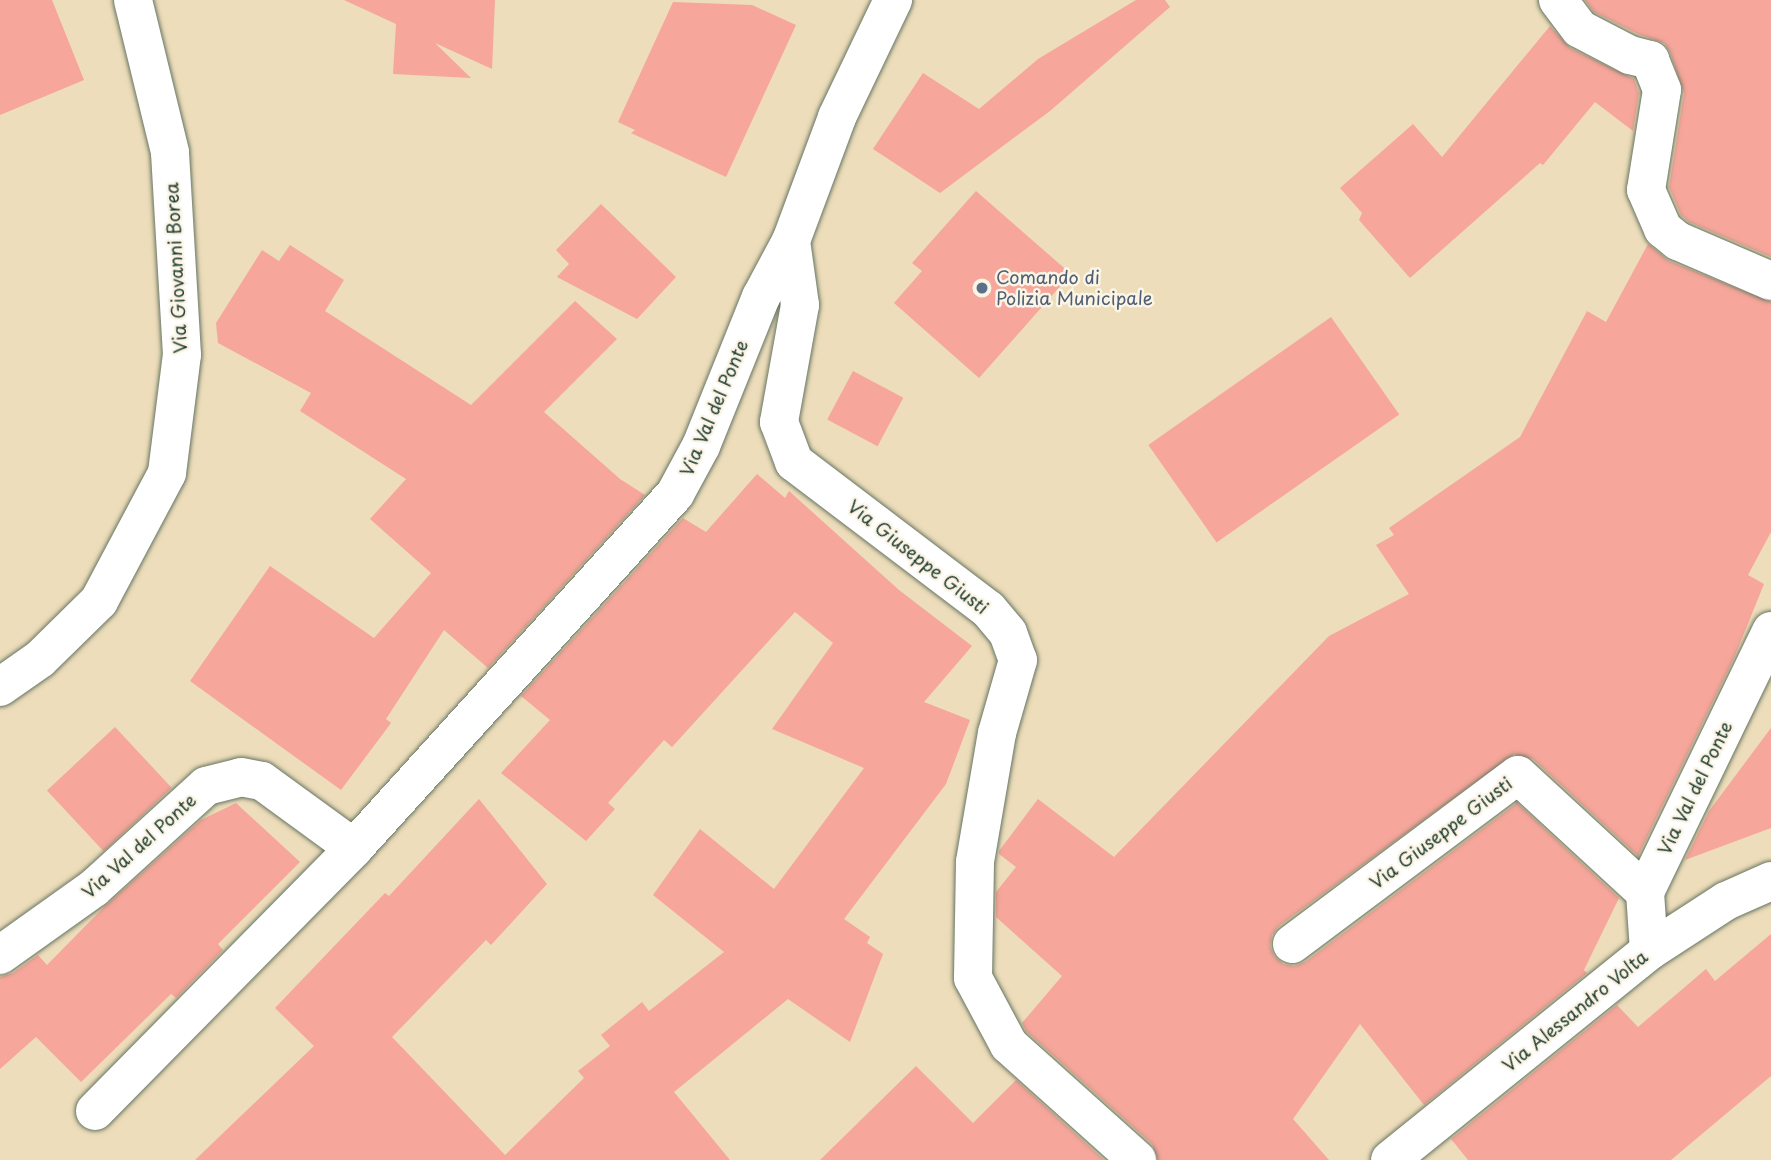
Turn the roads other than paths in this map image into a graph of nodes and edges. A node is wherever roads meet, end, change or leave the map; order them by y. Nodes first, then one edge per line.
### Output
1 (133, 0) edge
2 (893, 0) edge
3 (1558, 0) edge
4 (791, 241) junction
5 (1771, 281) edge
6 (1771, 631) edge
7 (0, 687) edge
8 (354, 848) junction
9 (1771, 881) edge
10 (1645, 892) junction
11 (1292, 944) dead end
12 (1649, 951) junction
13 (0, 955) edge
14 (95, 1111) dead end
15 (1137, 1160) edge
16 (1391, 1160) edge

1 - 7 street, Via Giovanni Borea
2 - 4 street, Via Val del Ponte
3 - 5 street
4 - 8 street, Via Val del Ponte
4 - 15 street, Via Giuseppe Giusti
6 - 10 street, Via Val del Ponte
8 - 13 street, Via Val del Ponte
8 - 14 street, Via Val del Ponte
9 - 12 street, Via Alessandro Volta
10 - 11 street, Via Giuseppe Giusti
10 - 12 street, Via Val del Ponte
12 - 16 street, Via Alessandro Volta

